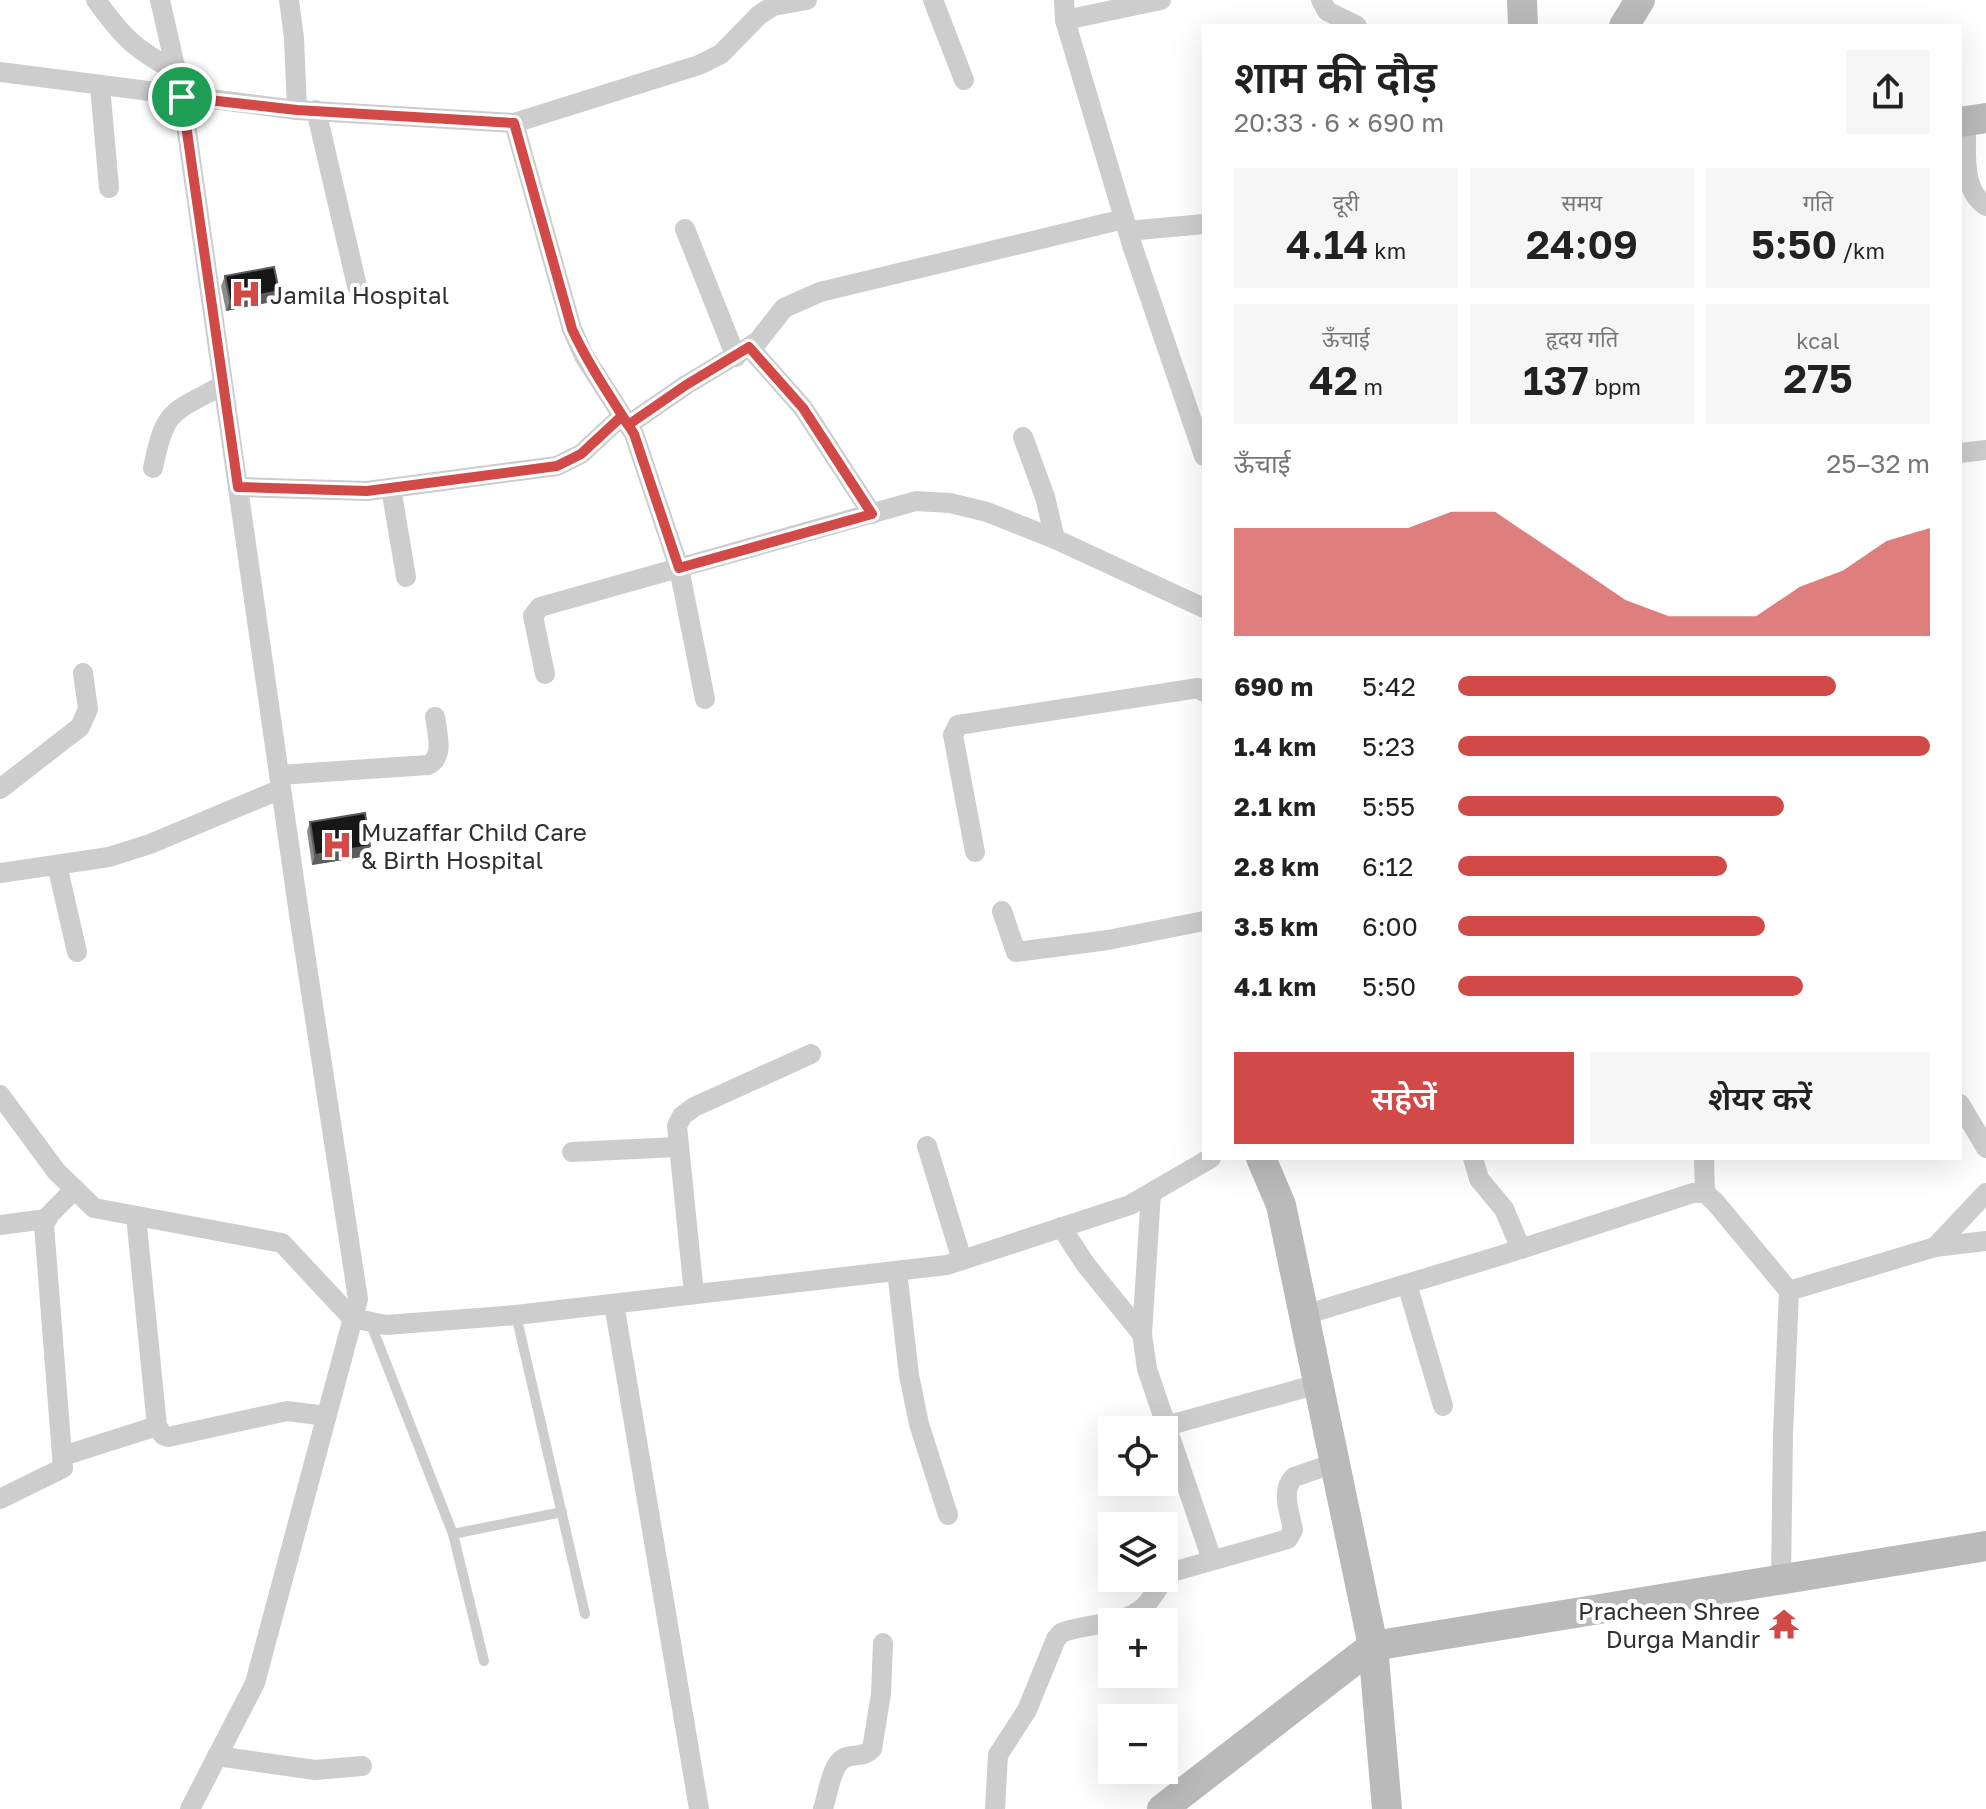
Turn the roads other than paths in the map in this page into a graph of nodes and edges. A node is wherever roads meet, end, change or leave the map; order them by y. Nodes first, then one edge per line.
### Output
1 (96, 0) edge
2 (160, 0) edge
3 (289, 0) edge
4 (807, 0) edge
5 (933, 0) edge
6 (1161, 0) edge
7 (1321, 0) edge
8 (1522, 0) edge
9 (1640, 0) edge
10 (770, 3) edge
11 (1065, 10) edge
12 (1353, 24) edge
13 (1523, 24) edge
14 (1625, 24) edge
15 (0, 72) edge
16 (177, 72) junction
17 (964, 80) dead end
18 (100, 86) junction
19 (182, 97) junction
20 (306, 110) junction
21 (1971, 120) edge
22 (514, 123) junction
23 (109, 188) dead end
24 (1986, 206) edge
25 (1202, 224) edge
26 (1126, 225) junction
27 (685, 229) dead end
28 (357, 286) dead end
29 (742, 352) junction
30 (223, 385) junction
31 (625, 420) junction
32 (1023, 437) dead end
33 (1202, 450) edge
34 (1986, 450) edge
35 (1962, 453) edge
36 (153, 468) dead end
37 (238, 487) junction
38 (391, 488) junction
39 (872, 514) junction
40 (1055, 539) junction
41 (679, 568) junction
42 (406, 577) dead end
43 (1202, 607) edge
44 (83, 673) dead end
45 (545, 674) dead end
46 (1202, 691) edge
47 (705, 699) dead end
48 (435, 717) dead end
49 (280, 782) junction
50 (0, 789) edge
51 (975, 852) dead end
52 (57, 865) junction
53 (0, 873) edge
54 (1002, 911) dead end
55 (1202, 921) edge
56 (77, 952) dead end
57 (811, 1054) dead end
58 (0, 1095) edge
59 (1962, 1107) edge
60 (927, 1146) dead end
61 (678, 1147) junction
62 (1986, 1148) edge
63 (572, 1152) dead end
64 (1208, 1160) edge
65 (1262, 1160) edge
66 (1474, 1160) edge
67 (1704, 1160) edge
68 (75, 1189) junction
69 (1151, 1193) junction
70 (1705, 1193) junction
71 (1986, 1193) edge
72 (136, 1216) junction
73 (46, 1219) junction
74 (0, 1225) edge
75 (1061, 1227) junction
76 (1986, 1241) edge
77 (1935, 1247) junction
78 (1521, 1249) junction
79 (962, 1260) junction
80 (897, 1271) junction
81 (1407, 1284) junction
82 (1789, 1291) junction
83 (694, 1294) junction
84 (614, 1304) junction
85 (516, 1315) junction
86 (1304, 1315) junction
87 (361, 1319) junction
88 (1142, 1334) junction
89 (1318, 1384) junction
90 (1443, 1406) dead end
91 (326, 1416) junction
92 (1163, 1416) edge
93 (1178, 1423) edge
94 (157, 1426) junction
95 (63, 1456) junction
96 (1178, 1461) edge
97 (1335, 1463) junction
98 (0, 1499) edge
99 (562, 1512) junction
100 (948, 1515) dead end
101 (453, 1534) junction
102 (1986, 1546) edge
103 (1212, 1560) junction
104 (1781, 1579) junction
105 (585, 1614) dead end
106 (883, 1643) dead end
107 (1373, 1646) junction
108 (484, 1661) dead end
109 (217, 1756) junction
110 (362, 1766) dead end
111 (1175, 1805) edge
112 (190, 1809) edge
113 (699, 1809) edge
114 (823, 1809) edge
115 (995, 1809) edge
116 (1387, 1809) edge

1 - 16 street
2 - 16 street
3 - 20 street
4 - 10 street
5 - 17 street
6 - 11 street
7 - 12 street
8 - 13 street
9 - 14 street
10 - 22 street
11 - 26 street
15 - 18 street
16 - 19 street
18 - 19 street
18 - 23 street
19 - 20 street
19 - 30 street
20 - 22 street
20 - 28 street
21 - 24 street
22 - 31 street
25 - 26 street
26 - 29 street
26 - 33 street
27 - 29 street
29 - 31 street
29 - 39 street
30 - 36 street
30 - 37 street
31 - 38 street
31 - 41 street
32 - 40 street
34 - 35 street
37 - 38 street
37 - 49 street
38 - 42 street
39 - 40 street
39 - 41 street
40 - 43 street
41 - 45 street
41 - 47 street
44 - 50 street
46 - 51 street
48 - 49 street
49 - 52 street
49 - 87 street
52 - 53 street
52 - 56 street
54 - 55 street
57 - 61 street
58 - 68 street
59 - 62 street
60 - 79 street
61 - 63 street
61 - 83 street
64 - 69 street
65 - 86 street
66 - 78 street
67 - 70 street
68 - 72 street
68 - 73 street
69 - 75 street
69 - 88 street
70 - 78 street
70 - 82 street
71 - 77 street
72 - 87 street
72 - 94 street
73 - 74 street
73 - 95 street
75 - 79 street
75 - 88 street
76 - 77 street
77 - 82 street
78 - 81 street
79 - 80 street
80 - 83 street
80 - 100 street
81 - 86 street
81 - 90 street
82 - 104 street
83 - 84 street
84 - 85 street
84 - 113 street
85 - 87 street
85 - 99 lane
86 - 89 street
87 - 91 street
87 - 101 lane
88 - 92 street
89 - 93 street
89 - 97 street
91 - 94 street
91 - 109 street
94 - 95 street
95 - 98 street
96 - 103 street
97 - 103 street
97 - 107 street
99 - 101 lane
99 - 105 lane
101 - 108 lane
102 - 104 street
103 - 115 street
104 - 107 street
106 - 114 street
107 - 111 street
107 - 116 street
109 - 110 street
109 - 112 street

